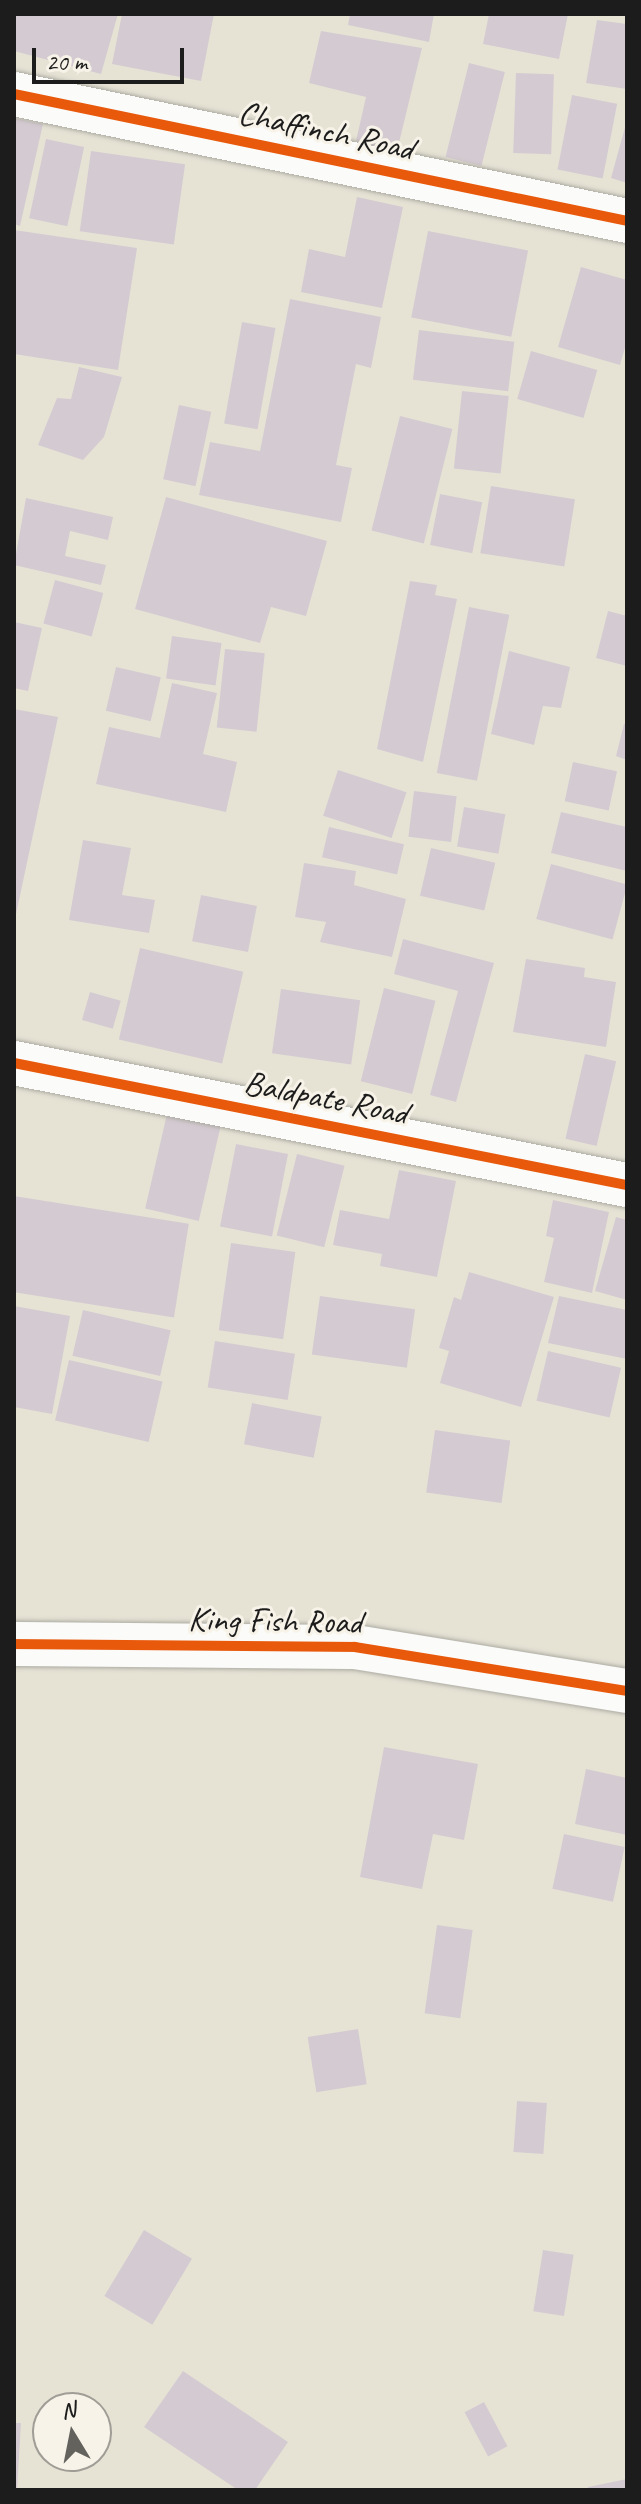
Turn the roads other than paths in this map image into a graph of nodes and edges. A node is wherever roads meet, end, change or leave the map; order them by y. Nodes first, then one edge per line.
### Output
1 (14, 94) edge
2 (627, 221) edge
3 (14, 1063) edge
4 (627, 1185) edge
5 (14, 1644) edge
6 (627, 1691) edge

1 - 2 street, Chaffinch Road
3 - 4 street, Baldpate Road
5 - 6 street, King Fish Road

